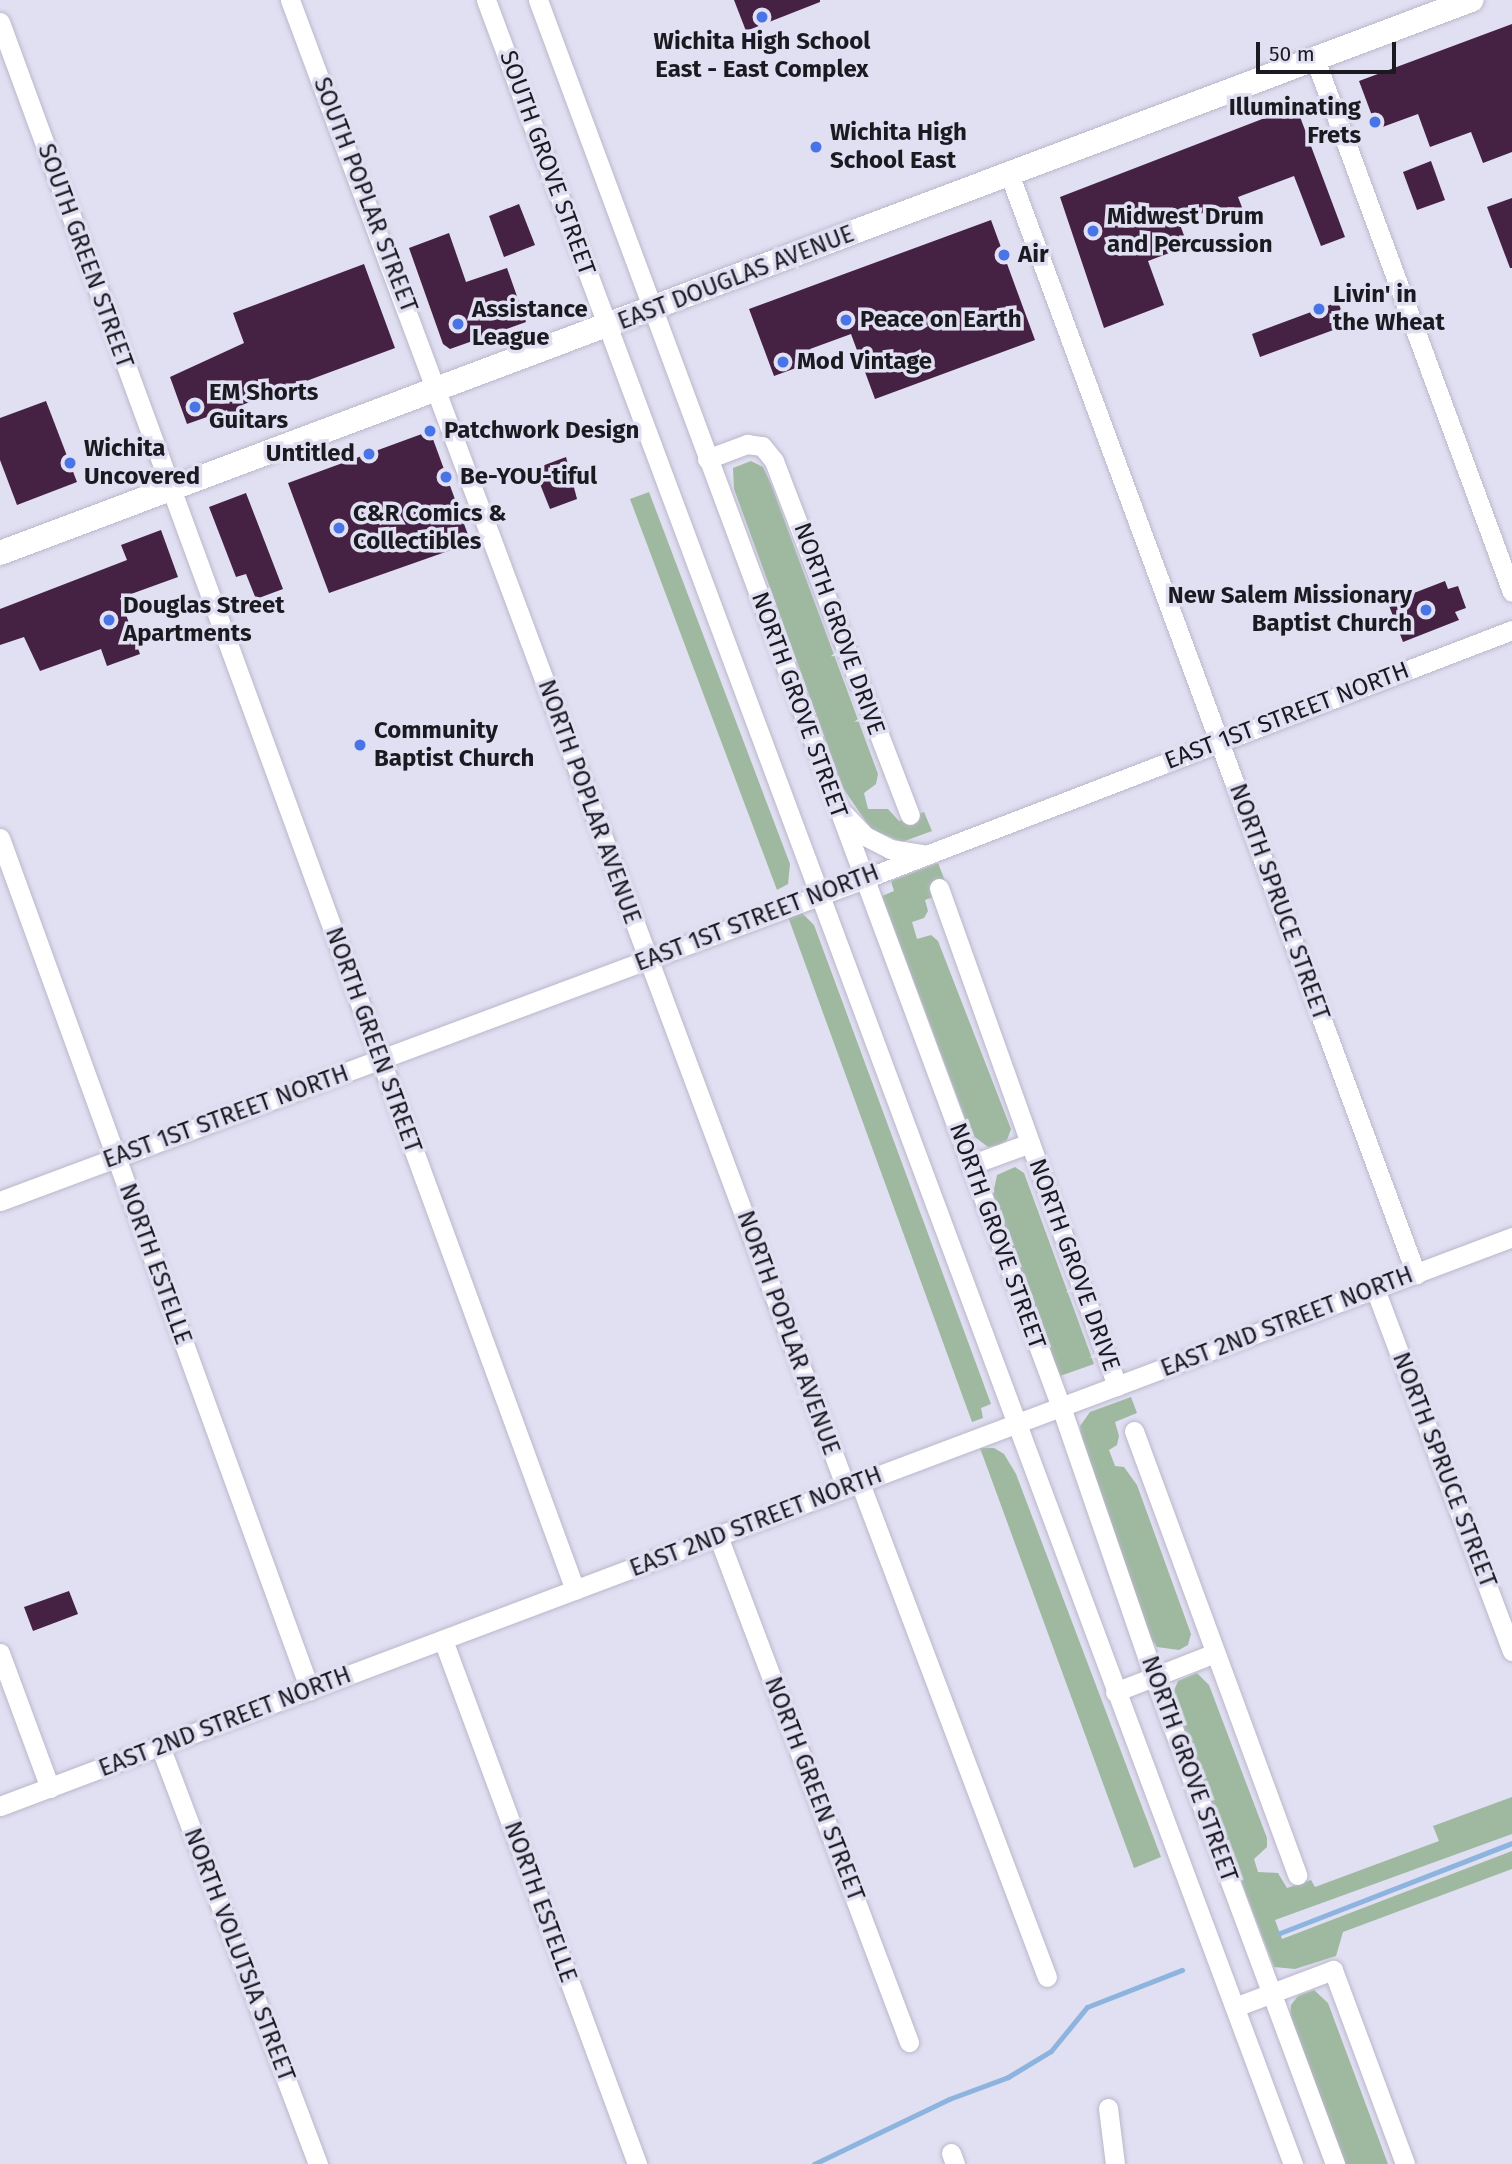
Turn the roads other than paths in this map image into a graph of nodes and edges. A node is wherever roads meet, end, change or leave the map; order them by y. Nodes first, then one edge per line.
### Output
1 (290, 0) edge
2 (486, 0) edge
3 (538, 0) edge
4 (1471, 0) edge
5 (0, 22) edge
6 (1314, 59) junction
7 (1010, 176) junction
8 (652, 310) junction
9 (607, 327) junction
10 (438, 390) junction
11 (707, 459) junction
12 (171, 490) junction
13 (0, 553) edge
14 (1512, 592) edge
15 (1512, 630) edge
16 (1220, 741) junction
17 (835, 801) junction
18 (910, 815) dead end
19 (0, 838) edge
20 (924, 854) junction
21 (863, 879) junction
22 (939, 888) dead end
23 (817, 896) junction
24 (648, 958) junction
25 (381, 1060) junction
26 (1030, 1143) junction
27 (117, 1157) junction
28 (970, 1165) junction
29 (0, 1201) edge
30 (1512, 1237) edge
31 (1416, 1273) junction
32 (1376, 1289) junction
33 (1117, 1386) junction
34 (1061, 1407) junction
35 (1014, 1425) junction
36 (1133, 1431) dead end
37 (853, 1485) junction
38 (718, 1536) junction
39 (575, 1590) junction
40 (443, 1640) junction
41 (1512, 1651) edge
42 (0, 1653) edge
43 (1215, 1653) junction
44 (1154, 1677) junction
45 (310, 1690) junction
46 (1115, 1692) junction
47 (160, 1746) junction
48 (50, 1788) junction
49 (0, 1806) edge
50 (1297, 1875) dead end
51 (1047, 1977) dead end
52 (1272, 1994) junction
53 (1235, 2007) junction
54 (909, 2042) dead end
55 (1108, 2108) dead end
56 (318, 2164) edge
57 (637, 2164) edge
58 (1115, 2164) edge
59 (1293, 2164) edge
60 (1335, 2164) edge
61 (1405, 2164) edge

1 - 10 street, SOUTH POPLAR STREET
2 - 9 street, SOUTH GROVE STREET
3 - 8 street, SOUTH GROVE STREET
4 - 6 main road, EAST DOUGLAS AVENUE
5 - 12 street, SOUTH GREEN STREET
6 - 7 main road, EAST DOUGLAS AVENUE
6 - 14 street
7 - 8 main road, EAST DOUGLAS AVENUE
7 - 16 street, NORTH SPRUCE STREET
8 - 9 main road, EAST DOUGLAS AVENUE
8 - 11 street, NORTH GROVE STREET
9 - 10 main road, EAST DOUGLAS AVENUE
9 - 23 street, NORTH GROVE STREET
10 - 12 main road, EAST DOUGLAS AVENUE
10 - 24 street, NORTH POPLAR AVENUE
11 - 17 street, NORTH GROVE STREET
11 - 18 street, NORTH GROVE DRIVE
12 - 13 main road, EAST DOUGLAS AVENUE
12 - 25 street, NORTH GREEN STREET
15 - 16 street, EAST 1ST STREET NORTH
16 - 20 street, EAST 1ST STREET NORTH
16 - 31 street, NORTH SPRUCE STREET
17 - 20 street
17 - 21 street, NORTH GROVE STREET
19 - 27 street, NORTH ESTELLE
20 - 21 street, EAST 1ST STREET NORTH
21 - 23 street, EAST 1ST STREET NORTH
21 - 28 street, NORTH GROVE STREET
22 - 26 street, NORTH GROVE DRIVE
23 - 24 street, EAST 1ST STREET NORTH
23 - 35 street, NORTH GROVE STREET
24 - 25 street, EAST 1ST STREET NORTH
24 - 37 street, NORTH POPLAR AVENUE
25 - 27 street, EAST 1ST STREET NORTH
25 - 39 street, NORTH GREEN STREET
26 - 28 street, NORTH GROVE DRIVE
26 - 33 street, NORTH GROVE DRIVE
27 - 29 street, EAST 1ST STREET NORTH
27 - 45 street, NORTH ESTELLE
28 - 34 street, NORTH GROVE STREET
30 - 31 street, EAST 2ND STREET NORTH
31 - 32 street, EAST 2ND STREET NORTH
32 - 33 street, EAST 2ND STREET NORTH
32 - 41 street, NORTH SPRUCE STREET
33 - 34 street, EAST 2ND STREET NORTH
34 - 35 street, EAST 2ND STREET NORTH
34 - 44 street, NORTH GROVE STREET
35 - 37 street, EAST 2ND STREET NORTH
35 - 46 street, NORTH GROVE STREET
36 - 43 street
37 - 38 street, EAST 2ND STREET NORTH
37 - 51 street, NORTH POPLAR AVENUE
38 - 39 street, EAST 2ND STREET NORTH
38 - 54 street, NORTH GREEN STREET
39 - 40 street, EAST 2ND STREET NORTH
40 - 45 street, EAST 2ND STREET NORTH
40 - 57 street, NORTH ESTELLE
42 - 48 street
43 - 44 street
43 - 50 street
44 - 46 street
44 - 52 street, NORTH GROVE STREET
45 - 47 street, EAST 2ND STREET NORTH
46 - 53 street, NORTH GROVE STREET
47 - 48 street, EAST 2ND STREET NORTH
47 - 56 street, NORTH VOLUTSIA STREET
48 - 49 street, EAST 2ND STREET NORTH
52 - 53 street
52 - 60 street, NORTH GROVE STREET
52 - 61 street
53 - 59 street, NORTH GROVE STREET
55 - 58 street

